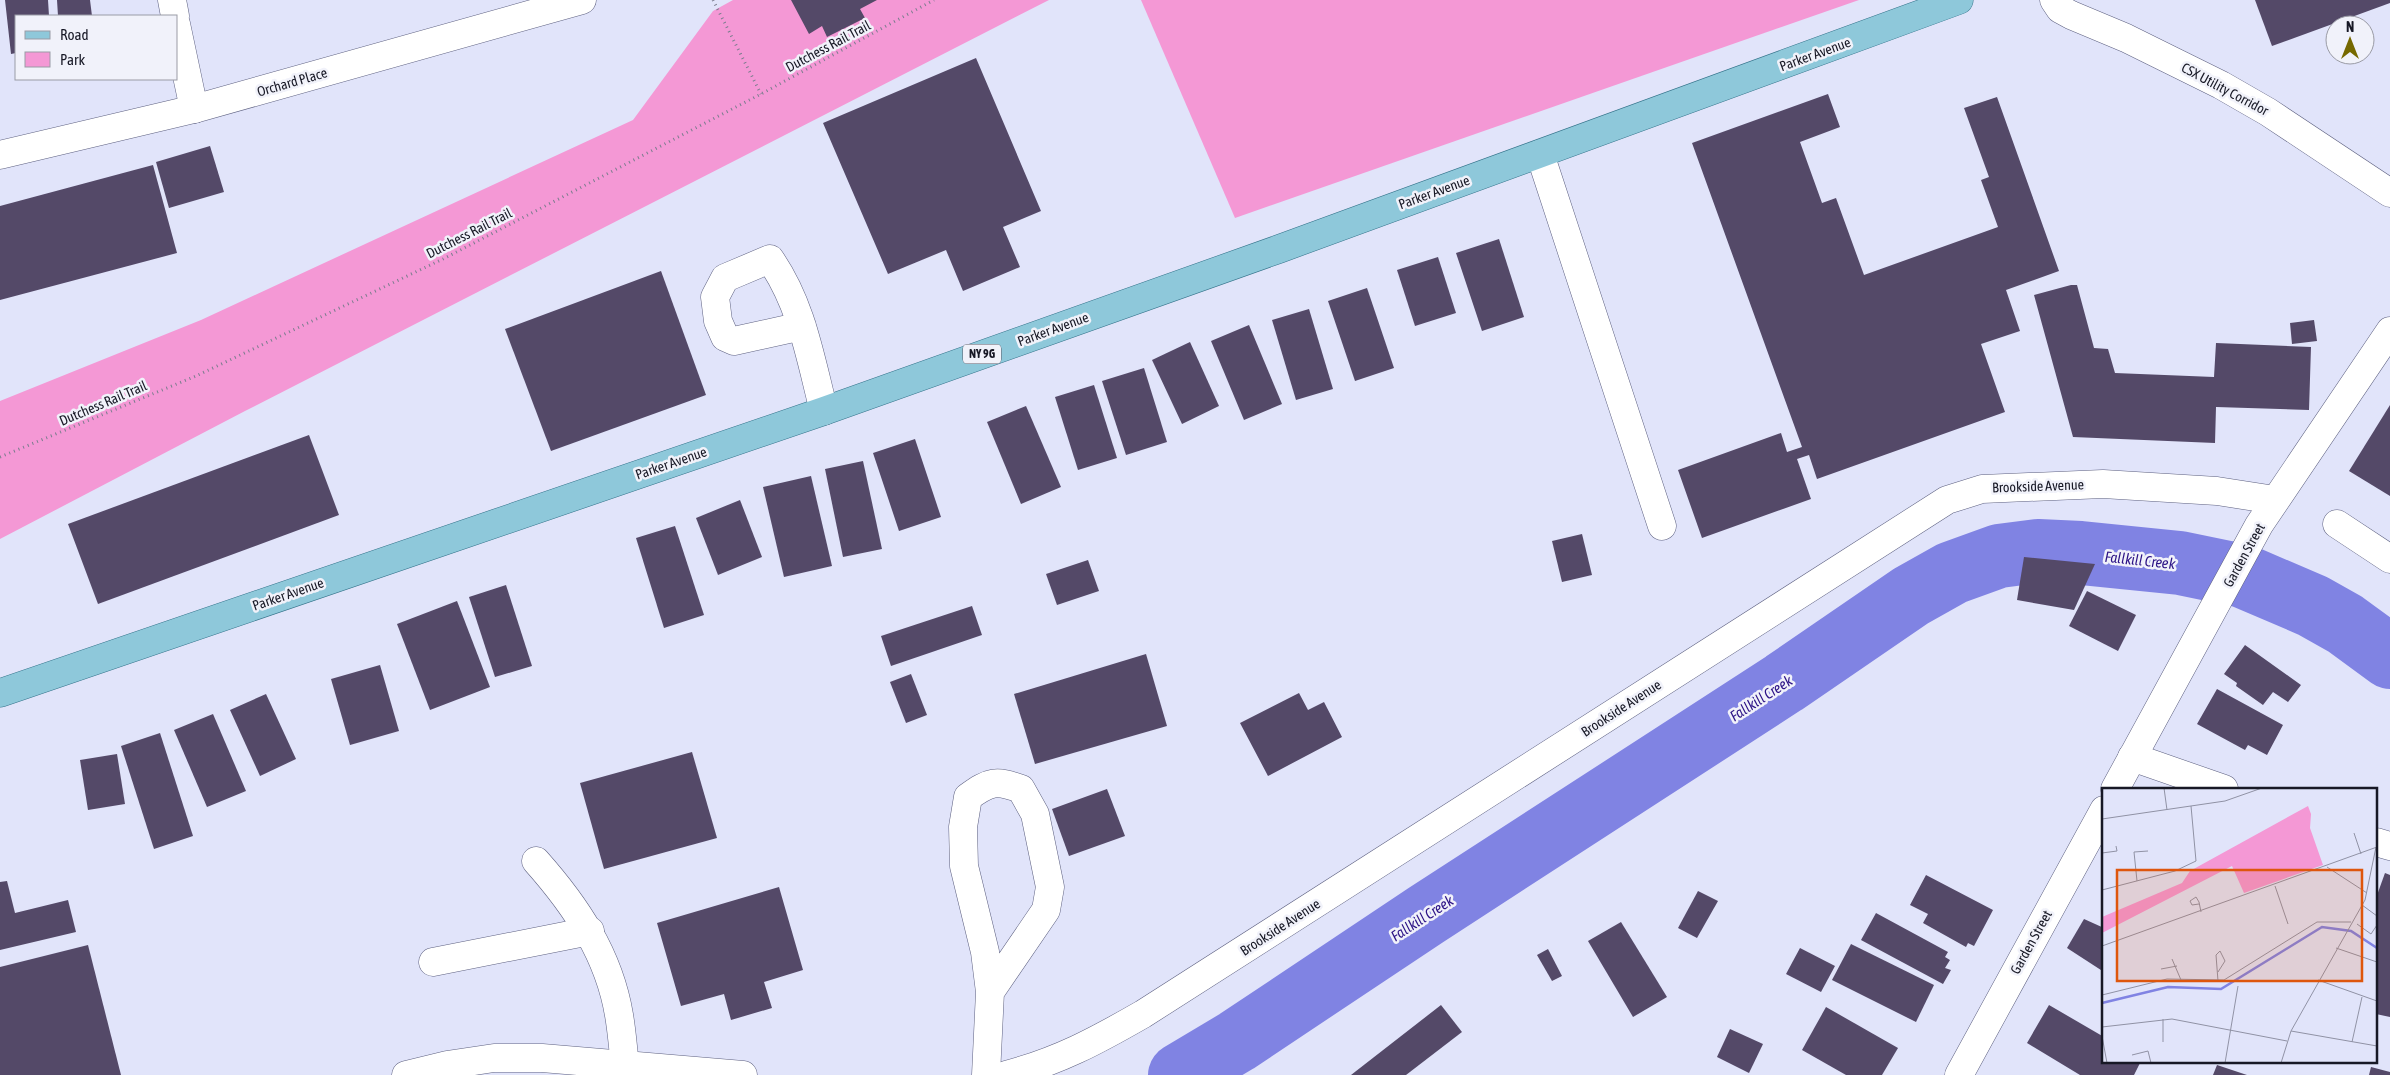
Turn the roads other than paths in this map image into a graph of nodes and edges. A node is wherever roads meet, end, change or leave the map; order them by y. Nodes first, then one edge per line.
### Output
1 (172, 0) edge
2 (582, 0) edge
3 (1959, 0) edge
4 (2054, 0) edge
5 (175, 15) edge
6 (178, 33) edge
7 (194, 109) junction
8 (0, 154) edge
9 (1540, 154) junction
10 (2390, 193) edge
11 (802, 326) dead end
12 (2389, 336) edge
13 (824, 411) junction
14 (2275, 500) junction
15 (2337, 524) dead end
16 (1662, 526) dead end
17 (2390, 559) edge
18 (0, 693) edge
19 (2132, 757) junction
20 (2116, 788) edge
21 (2221, 788) edge
22 (2102, 814) edge
23 (536, 861) dead end
24 (590, 931) junction
25 (434, 962) dead end
26 (990, 992) junction
27 (625, 1065) junction
28 (1967, 1072) edge
29 (406, 1075) edge
30 (743, 1075) edge
31 (986, 1075) edge
32 (1006, 1075) edge

1 - 5 street
2 - 7 street, Orchard Place
3 - 9 main road, Parker Avenue / NY 9G
4 - 10 street, CSX Utility Corridor
6 - 7 street
7 - 8 street, Orchard Place
9 - 13 main road, Parker Avenue / NY 9G
9 - 16 street
11 - 13 street
12 - 14 street, Garden Street
13 - 18 main road, Parker Avenue / NY 9G
14 - 19 street, Garden Street
14 - 32 street, Brookside Avenue
15 - 17 street
19 - 20 street, Garden Street
19 - 21 street
22 - 28 street, Garden Street
23 - 24 street
24 - 25 street
24 - 27 street
26 - 26 street
26 - 31 street
27 - 29 street
27 - 30 street

